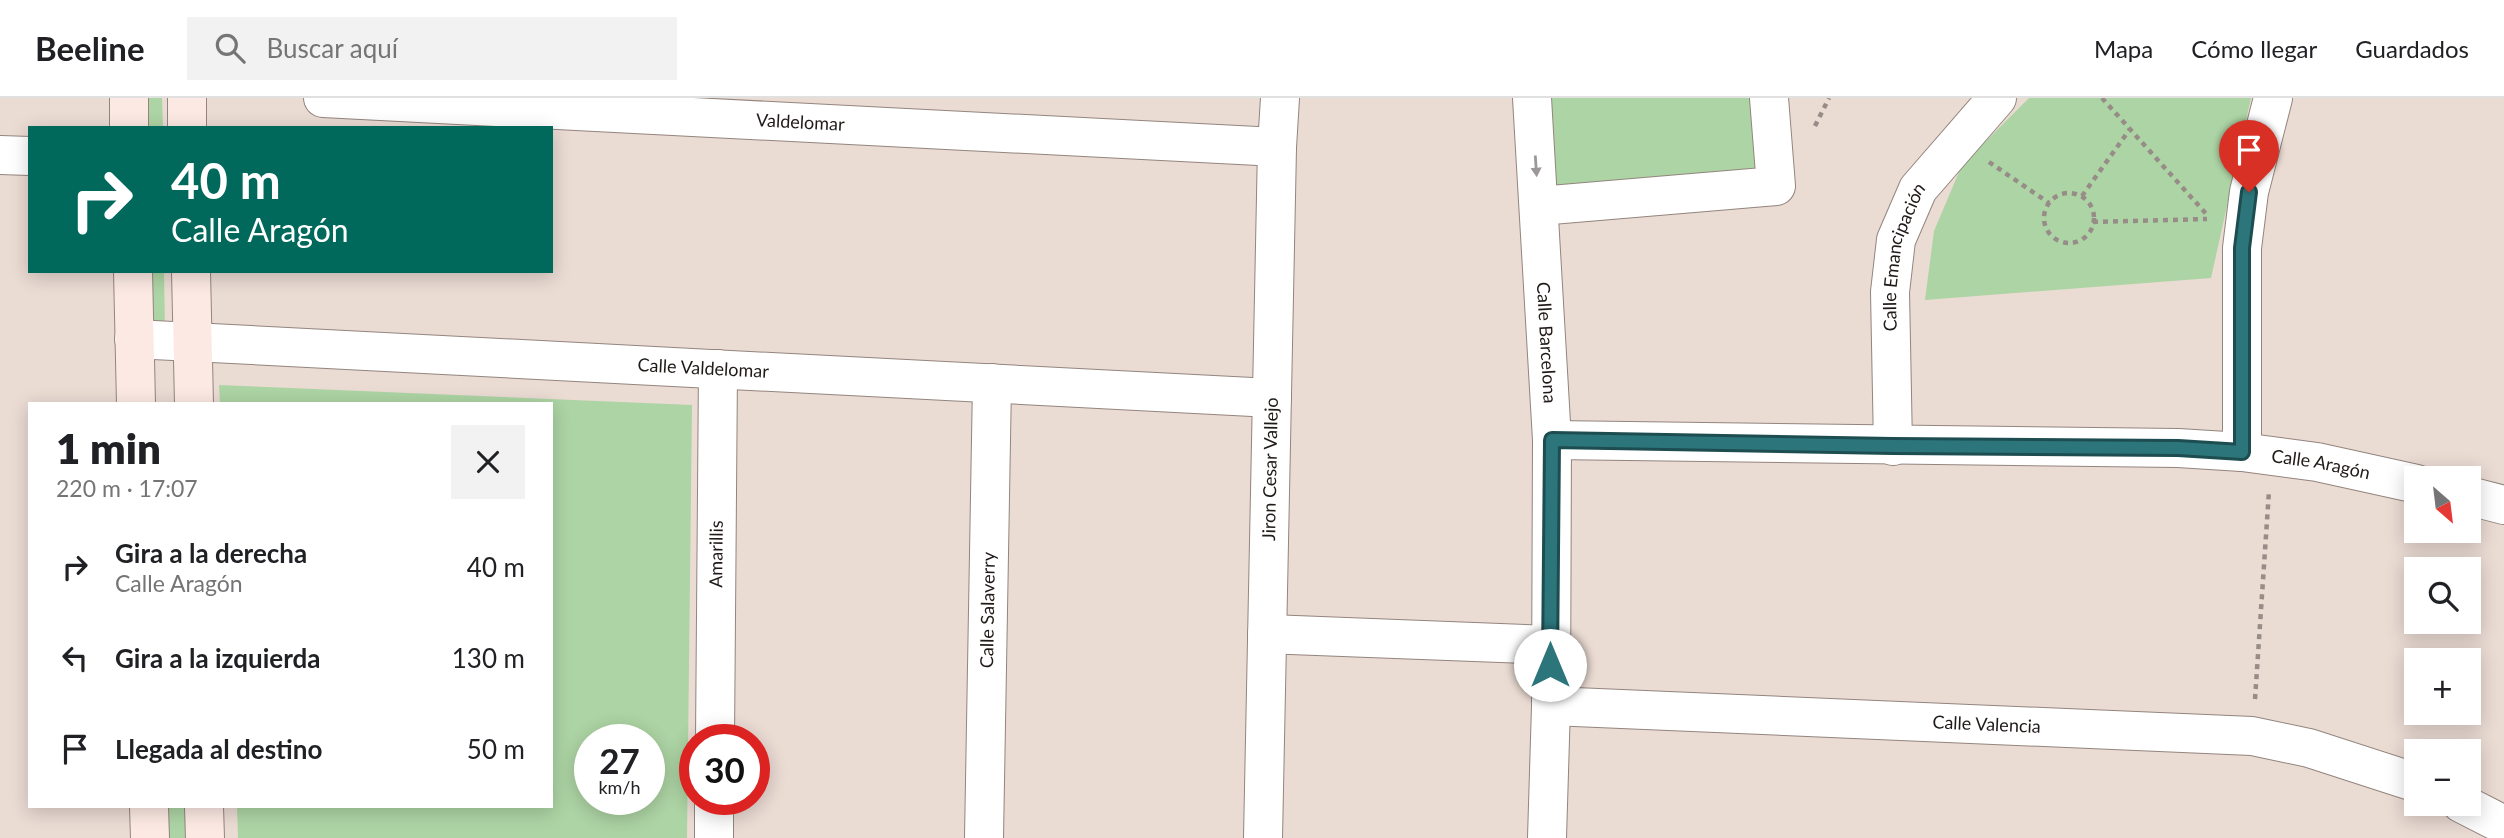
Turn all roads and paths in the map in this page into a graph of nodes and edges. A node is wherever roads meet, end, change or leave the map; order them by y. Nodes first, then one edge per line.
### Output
1 (129, 98) edge
2 (187, 98) edge
3 (323, 98) edge
4 (1280, 98) edge
5 (1532, 98) edge
6 (1769, 98) edge
7 (1829, 98) edge
8 (1997, 98) edge
9 (2102, 98) edge
10 (2273, 98) edge
11 (130, 126) edge
12 (187, 126) edge
13 (1815, 126) dead end
14 (2130, 129) junction
15 (1959, 140) junction
16 (1277, 147) junction
17 (0, 155) edge
18 (28, 156) edge
19 (2082, 196) junction
20 (2049, 203) junction
21 (1539, 206) junction
22 (2093, 222) junction
23 (133, 273) edge
24 (191, 273) edge
25 (134, 339) junction
26 (193, 342) junction
27 (718, 369) junction
28 (992, 383) junction
29 (1272, 398) junction
30 (136, 402) edge
31 (194, 402) edge
32 (1552, 440) junction
33 (1893, 446) junction
34 (2257, 454) junction
35 (2404, 481) edge
36 (2482, 499) edge
37 (2504, 505) edge
38 (1267, 634) junction
39 (1550, 645) junction
40 (1551, 706) junction
41 (715, 724) edge
42 (2252, 736) junction
43 (2404, 779) edge
44 (149, 808) edge
45 (204, 808) edge
46 (2481, 814) edge
47 (714, 815) edge
48 (2504, 825) edge
49 (150, 838) edge
50 (205, 838) edge
51 (714, 838) edge
52 (984, 838) edge
53 (1263, 838) edge
54 (1547, 838) edge

1 - 11 street
2 - 12 street
3 - 16 street, Valdelomar
4 - 16 street, Jiron Cesar Vallejo
5 -> 21 street, Calle Barcelona
6 - 21 street
7 - 13 path
8 - 15 street, Calle Emancipación
9 - 14 path
10 - 34 street
14 - 19 path
14 - 22 path
15 - 20 path
15 - 33 street, Calle Emancipación
16 - 29 street, Jiron Cesar Vallejo
17 - 18 street
19 - 20 path
19 - 22 path
20 - 22 path
21 - 32 street, Calle Barcelona
23 - 25 street
24 - 26 street
25 - 26 street, Calle Valdelomar
25 - 30 street
26 - 27 street, Calle Valdelomar
26 - 31 street
27 - 28 street, Calle Valdelomar
27 - 41 street, Amarillis
28 - 29 street, Calle Valdelomar
28 - 52 street, Calle Salaverry
29 - 38 street, Jiron Cesar Vallejo
32 - 33 street, Calle Aragón
32 - 39 street, Calle Barcelona
33 - 34 street, Calle Aragón
34 - 35 street, Calle Aragón
34 - 42 path
36 - 37 street
38 - 39 street
38 - 53 street, Jiron Cesar Vallejo
39 - 40 street, Calle Barcelona
40 - 42 street, Calle Valencia
40 - 54 street, Calle Barcelona
42 - 43 street, Calle Valencia
44 - 49 street
45 - 50 street
46 - 48 street
47 - 51 street

